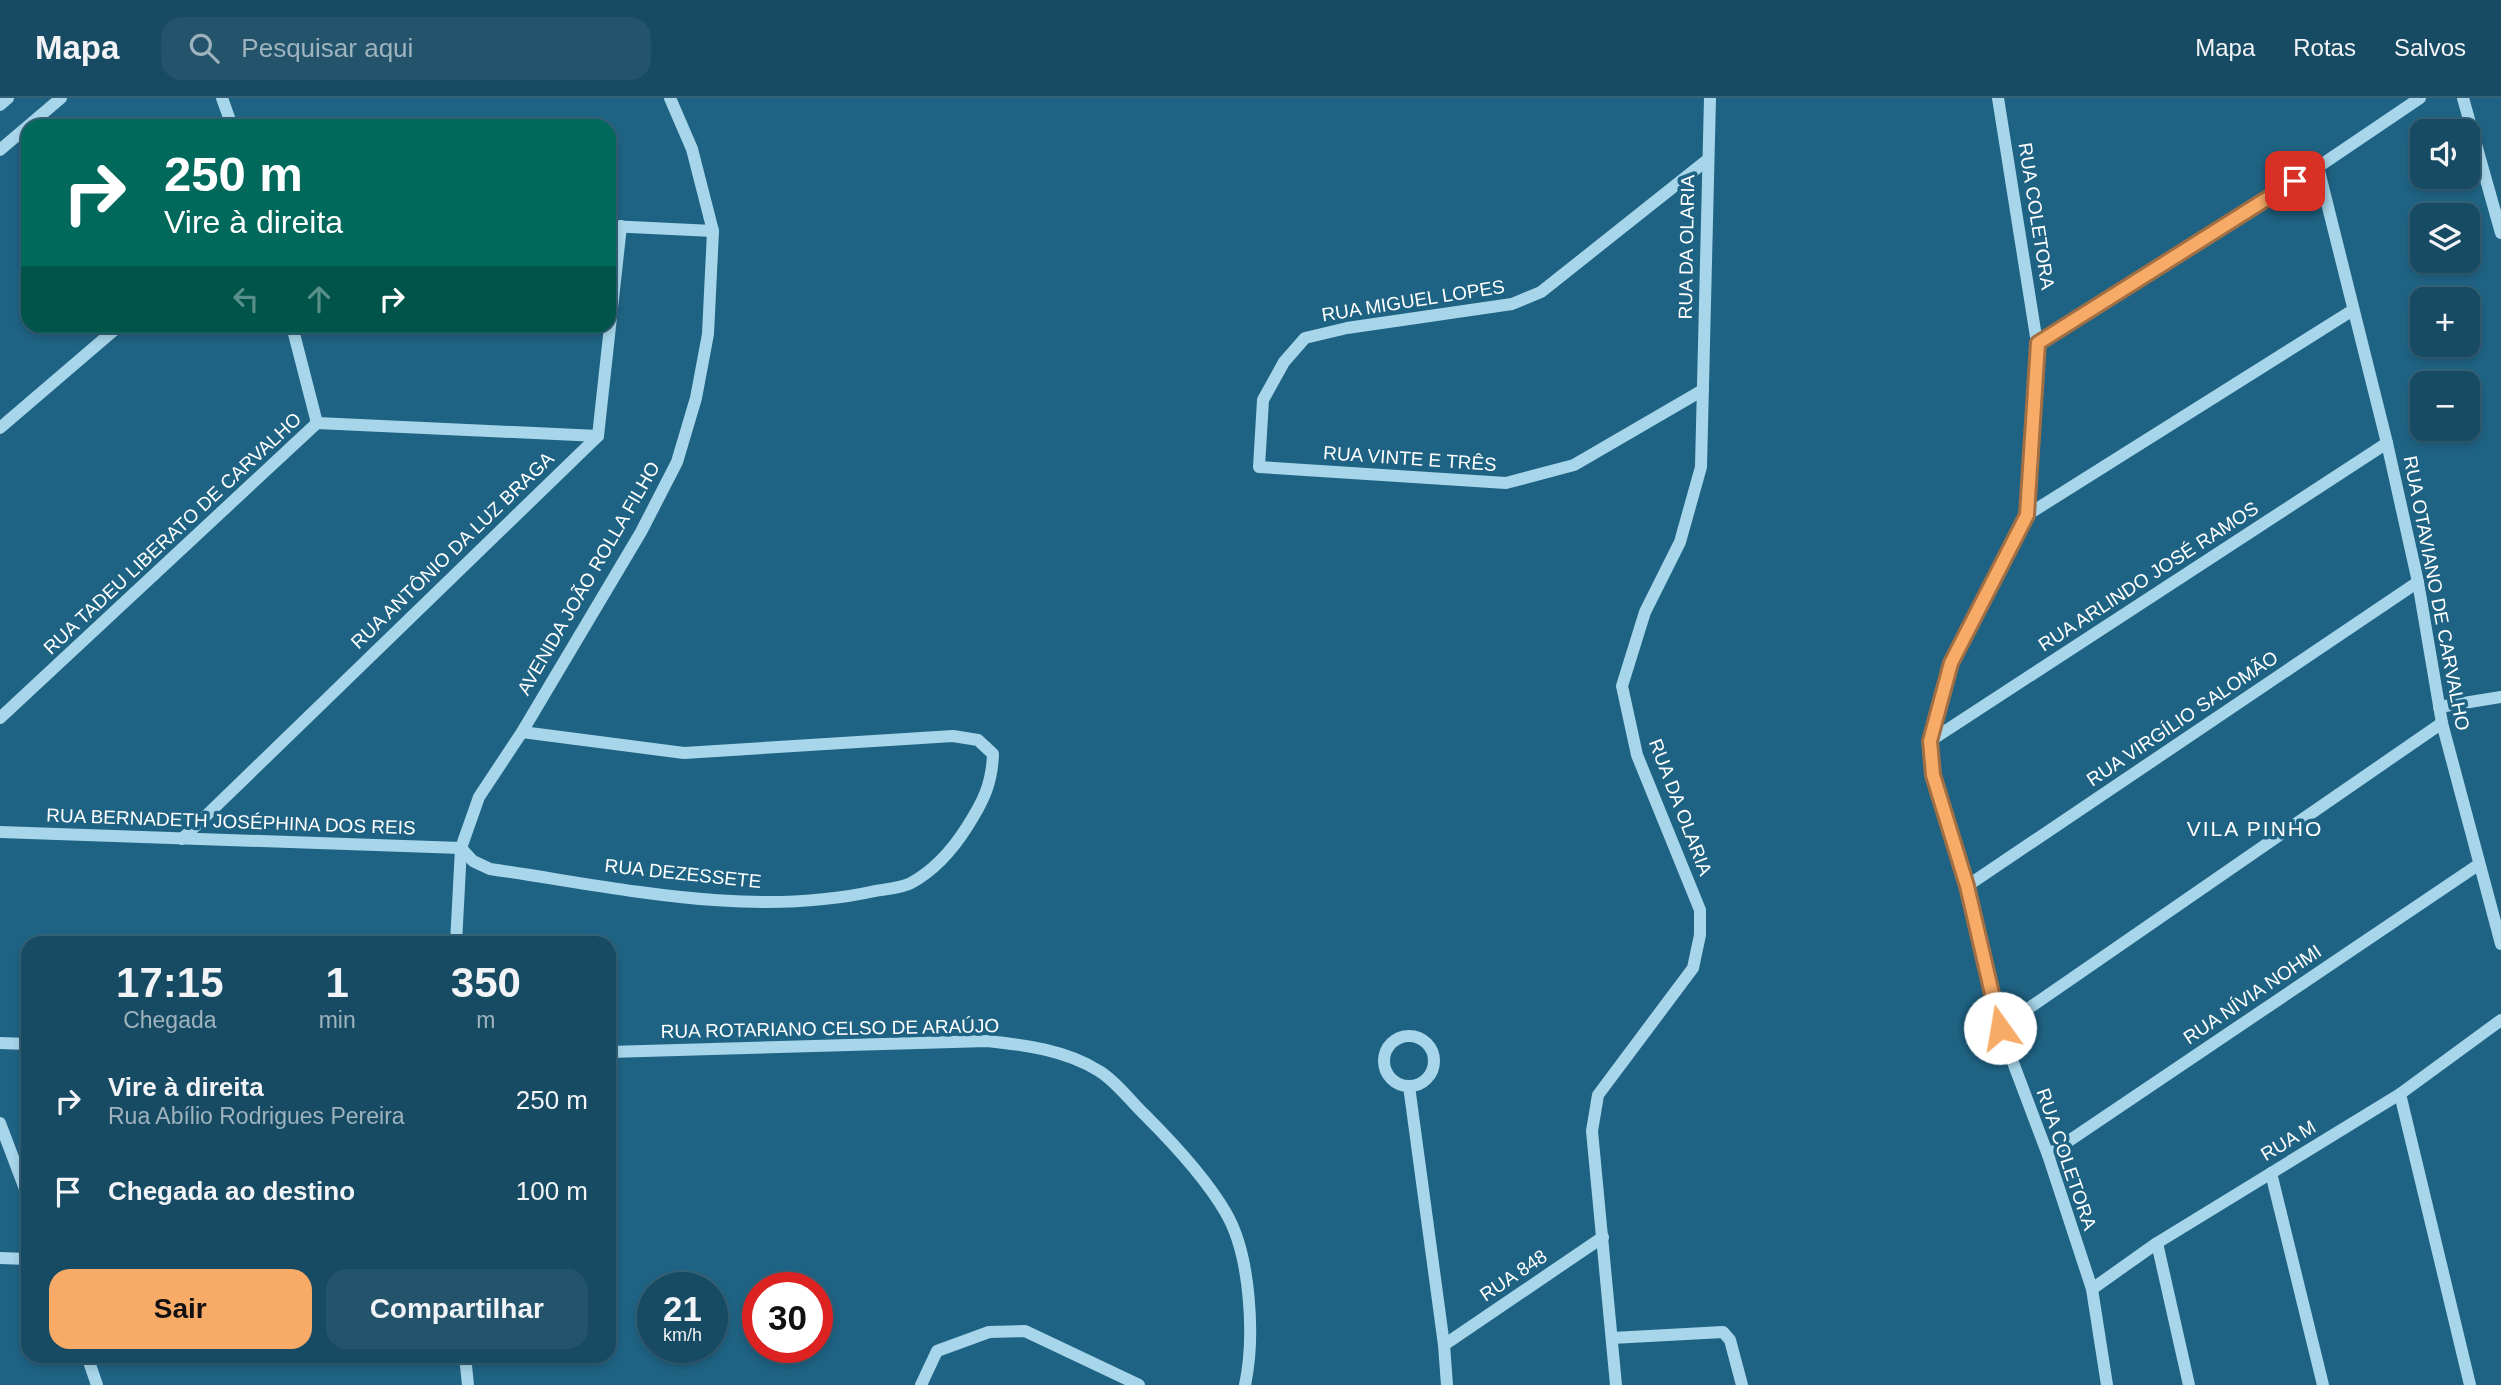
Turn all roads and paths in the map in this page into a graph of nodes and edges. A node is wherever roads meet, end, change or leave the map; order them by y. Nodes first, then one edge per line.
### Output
1 (8, 98) edge
2 (61, 98) edge
3 (222, 98) edge
4 (670, 98) edge
5 (1710, 98) edge
6 (1998, 98) edge
7 (2420, 98) edge
8 (2463, 98) edge
9 (0, 105) edge
10 (36, 119) edge
11 (230, 119) edge
12 (21, 132) edge
13 (0, 150) edge
14 (1706, 162) junction
15 (2318, 167) junction
16 (616, 226) edge
17 (713, 231) junction
18 (2501, 233) edge
19 (2353, 310) junction
20 (111, 333) edge
21 (294, 333) edge
22 (606, 333) edge
23 (2038, 343) junction
24 (1703, 390) junction
25 (317, 423) junction
26 (0, 428) edge
27 (598, 436) junction
28 (2387, 443) junction
29 (1259, 467) joint
30 (2027, 515) junction
31 (2418, 582) junction
32 (2501, 697) edge
33 (2440, 707) junction
34 (0, 718) edge
35 (2442, 723) junction
36 (522, 732) junction
37 (1930, 741) junction
38 (0, 832) edge
39 (182, 839) junction
40 (461, 848) junction
41 (2478, 865) junction
42 (1967, 886) junction
43 (456, 936) edge
44 (2501, 944) edge
45 (2501, 1020) edge
46 (2000, 1028) junction
47 (0, 1043) edge
48 (21, 1044) edge
49 (616, 1052) edge
50 (1409, 1086) junction
51 (2400, 1094) junction
52 (0, 1123) edge
53 (2048, 1155) junction
54 (2271, 1172) junction
55 (21, 1178) edge
56 (1603, 1237) junction
57 (2157, 1243) junction
58 (0, 1258) edge
59 (21, 1259) edge
60 (2092, 1289) junction
61 (1612, 1338) junction
62 (1444, 1345) junction
63 (89, 1363) edge
64 (466, 1363) edge
65 (97, 1385) edge
66 (468, 1385) edge
67 (921, 1385) edge
68 (1139, 1385) edge
69 (1245, 1385) edge
70 (1447, 1385) edge
71 (1616, 1385) edge
72 (1742, 1385) edge
73 (2107, 1385) edge
74 (2189, 1385) edge
75 (2323, 1385) edge
76 (2470, 1385) edge

1 - 9 street
2 - 10 street
3 - 11 street
4 - 17 street, AVENIDA JOÃO ROLLA FILHO
5 - 14 street, RUA DA OLARIA
6 - 23 street, RUA COLETORA
7 - 15 street
8 - 18 street
12 - 13 street
14 - 24 street, RUA DA OLARIA
14 - 29 street, RUA MIGUEL LOPES
15 - 19 street, RUA OTAVIANO DE CARVALHO
15 - 23 street
16 - 17 street
17 - 36 street, AVENIDA JOÃO ROLLA FILHO
19 - 28 street, RUA OTAVIANO DE CARVALHO
19 - 30 street
20 - 26 street
21 - 25 street
22 - 27 street
23 - 30 street, RUA COLETORA
24 - 29 street, RUA VINTE E TRÊS
24 - 56 street, RUA DA OLARIA
25 - 27 street, RUA TADEU LIBERATO DE CARVALHO
25 - 34 street, RUA TADEU LIBERATO DE CARVALHO
27 - 39 street, RUA ANTÔNIO DA LUZ BRAGA
28 - 31 street, RUA OTAVIANO DE CARVALHO
28 - 37 street, RUA ARLINDO JOSÉ RAMOS
30 - 37 street, RUA COLETORA
31 - 33 street, RUA OTAVIANO DE CARVALHO
31 - 42 street, RUA VIRGÍLIO SALOMÃO
32 - 33 street
33 - 35 street, RUA OTAVIANO DE CARVALHO
35 - 41 street, RUA OTAVIANO DE CARVALHO
35 - 46 street
36 - 40 street, AVENIDA JOÃO ROLLA FILHO
36 - 40 street, RUA DEZESSETE
37 - 42 street, RUA COLETORA
38 - 39 street, RUA BERNADETH JOSÉPHINA DOS REIS
39 - 40 street, RUA BERNADETH JOSÉPHINA DOS REIS
40 - 43 street, AVENIDA JOÃO ROLLA FILHO
41 - 44 street, RUA OTAVIANO DE CARVALHO
41 - 53 street, RUA NÍVIA NOHMI
42 - 46 street, RUA COLETORA
45 - 51 street, RUA M
46 - 53 street, RUA COLETORA
47 - 48 street
49 - 69 street, RUA ROTARIANO CELSO DE ARAÚJO
50 - 50 street
50 - 62 street
51 - 54 street, RUA M
51 - 76 street
52 - 55 street
53 - 60 street, RUA COLETORA
54 - 57 street, RUA M
54 - 75 street
56 - 61 street, RUA DA OLARIA
56 - 62 street, RUA 848
57 - 60 street, RUA M
57 - 74 street
58 - 59 street
60 - 73 street, RUA COLETORA
61 - 71 street, RUA DA OLARIA
61 - 72 street
62 - 70 street
63 - 65 street
64 - 66 street
67 - 68 street

